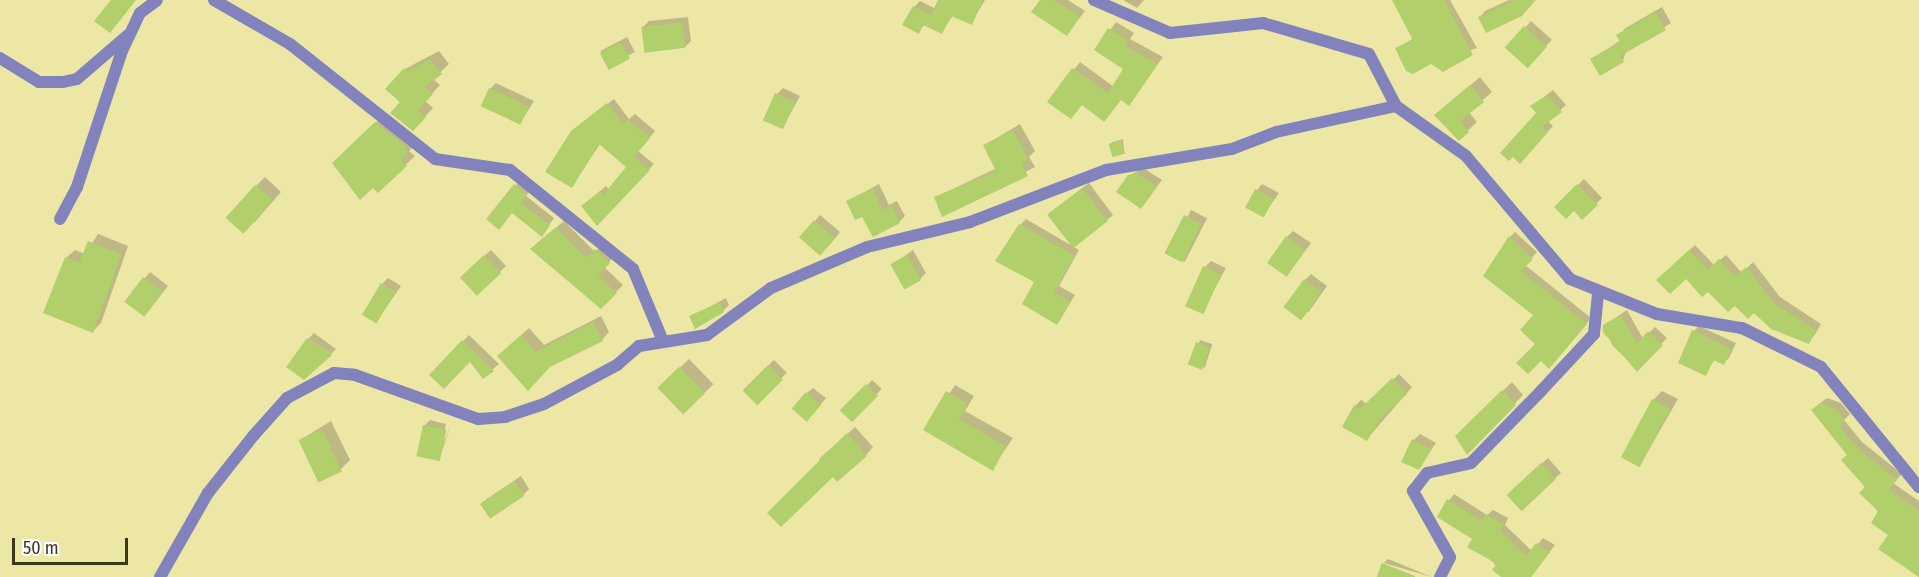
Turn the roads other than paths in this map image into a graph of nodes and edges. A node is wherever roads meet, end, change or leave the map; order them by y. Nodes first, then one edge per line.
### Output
1 (157, 0) edge
2 (214, 0) edge
3 (1094, 0) edge
4 (131, 33) junction
5 (0, 58) edge
6 (1396, 106) junction
7 (60, 219) dead end
8 (1598, 294) junction
9 (663, 341) junction
10 (1919, 487) edge
11 (160, 577) edge
12 (1440, 577) edge

1 - 4 street
2 - 9 street
3 - 6 street
4 - 5 street
4 - 7 street
6 - 8 street
6 - 9 street
8 - 10 street
8 - 12 street
9 - 11 street

